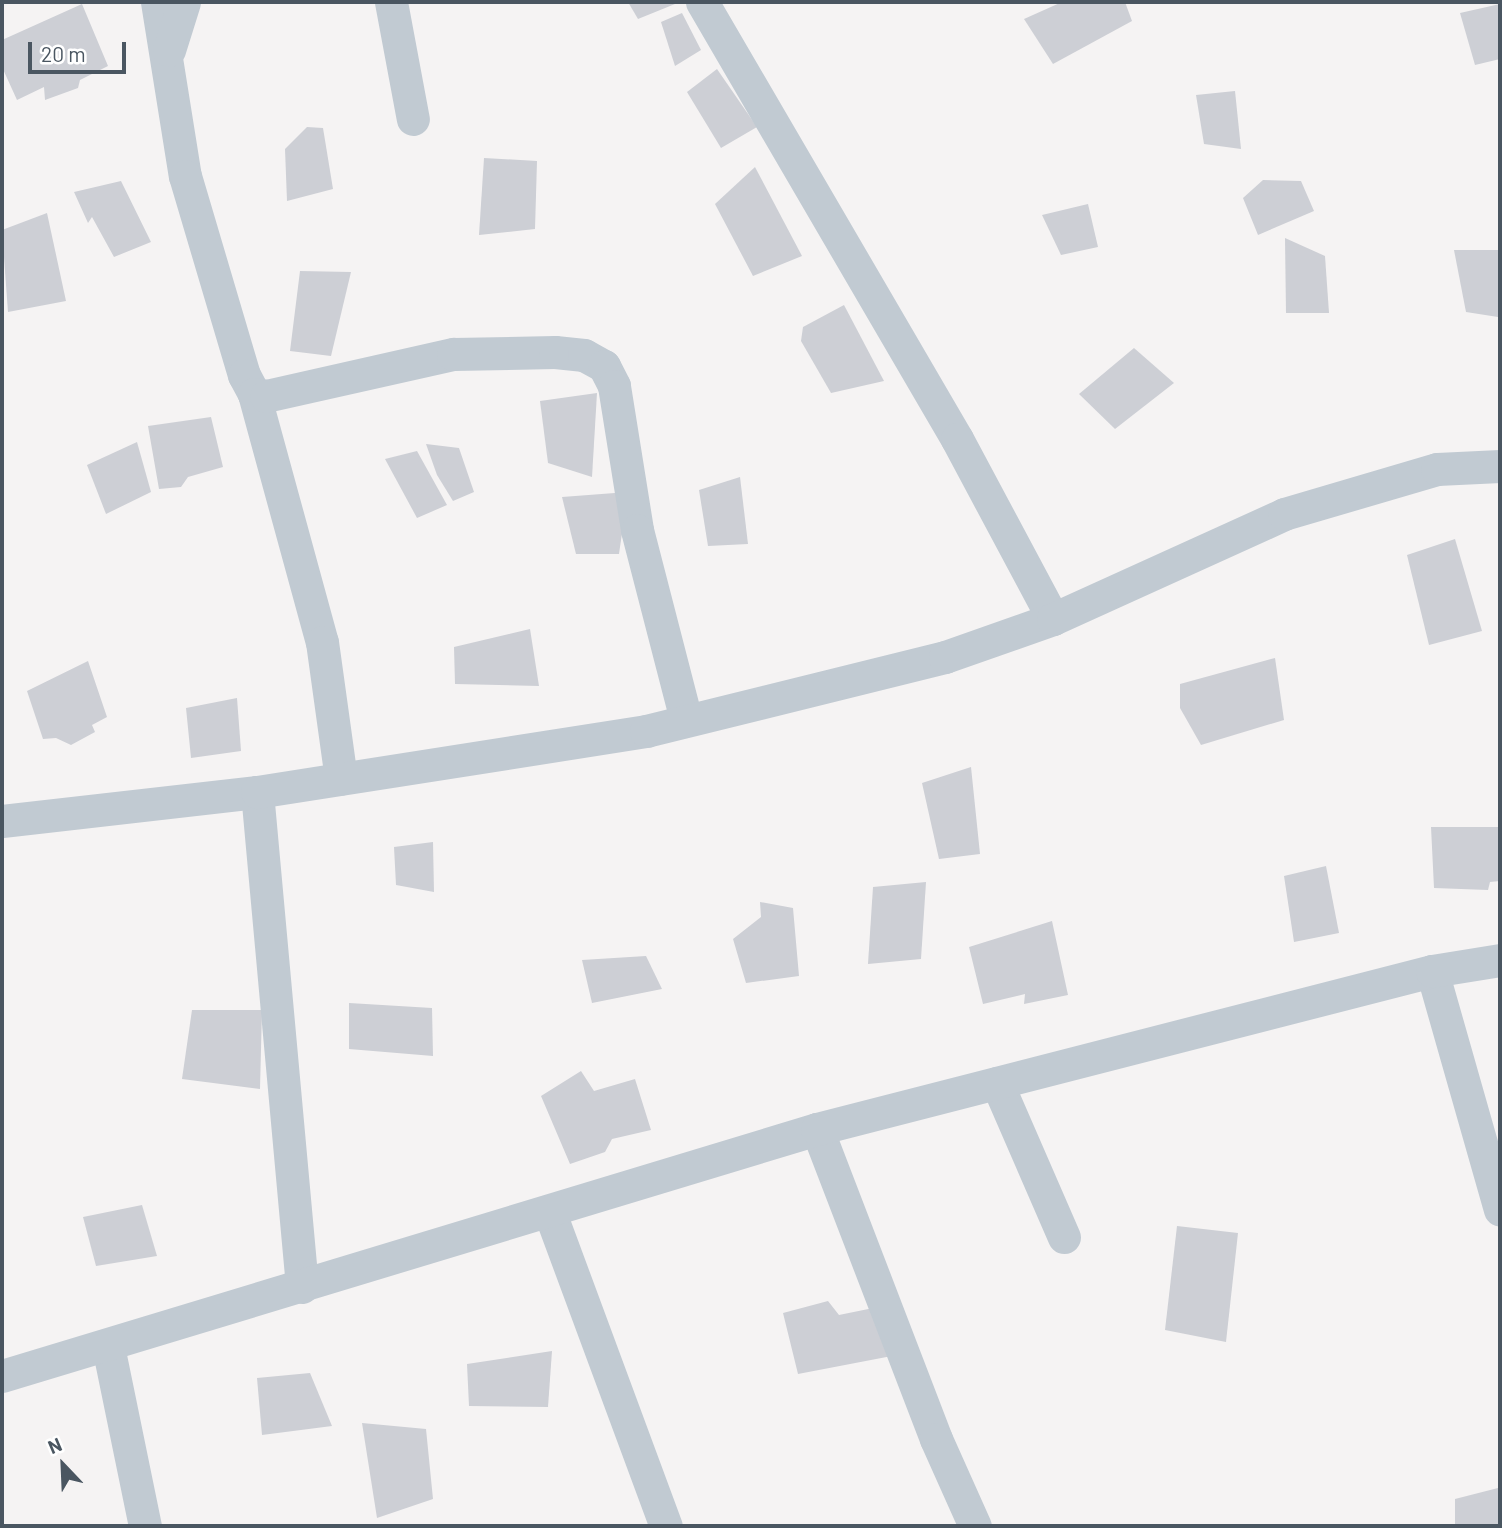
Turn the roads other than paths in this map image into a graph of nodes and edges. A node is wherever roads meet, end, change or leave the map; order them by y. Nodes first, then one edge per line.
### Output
1 (157, 2) edge
2 (184, 2) edge
3 (391, 2) edge
4 (702, 2) edge
5 (168, 52) junction
6 (413, 119) dead end
7 (254, 394) junction
8 (1500, 466) edge
9 (1053, 619) junction
10 (686, 720) junction
11 (341, 779) junction
12 (257, 792) junction
13 (2, 821) edge
14 (1500, 960) edge
15 (1433, 971) junction
16 (997, 1083) junction
17 (817, 1129) junction
18 (1500, 1210) edge
19 (550, 1213) junction
20 (1064, 1237) dead end
21 (302, 1287) junction
22 (108, 1346) junction
23 (2, 1376) edge
24 (145, 1526) edge
25 (666, 1526) edge
26 (975, 1526) edge

1 - 5 street
2 - 5 street
3 - 6 street
4 - 9 street
5 - 7 street
7 - 10 street
7 - 11 street
8 - 9 street
9 - 10 street
10 - 11 street
11 - 12 street
12 - 13 street
12 - 21 street
14 - 15 street
15 - 16 street
15 - 18 street
16 - 17 street
16 - 20 street
17 - 19 street
17 - 26 street
19 - 21 street
19 - 25 street
21 - 22 street
22 - 23 street
22 - 24 street

